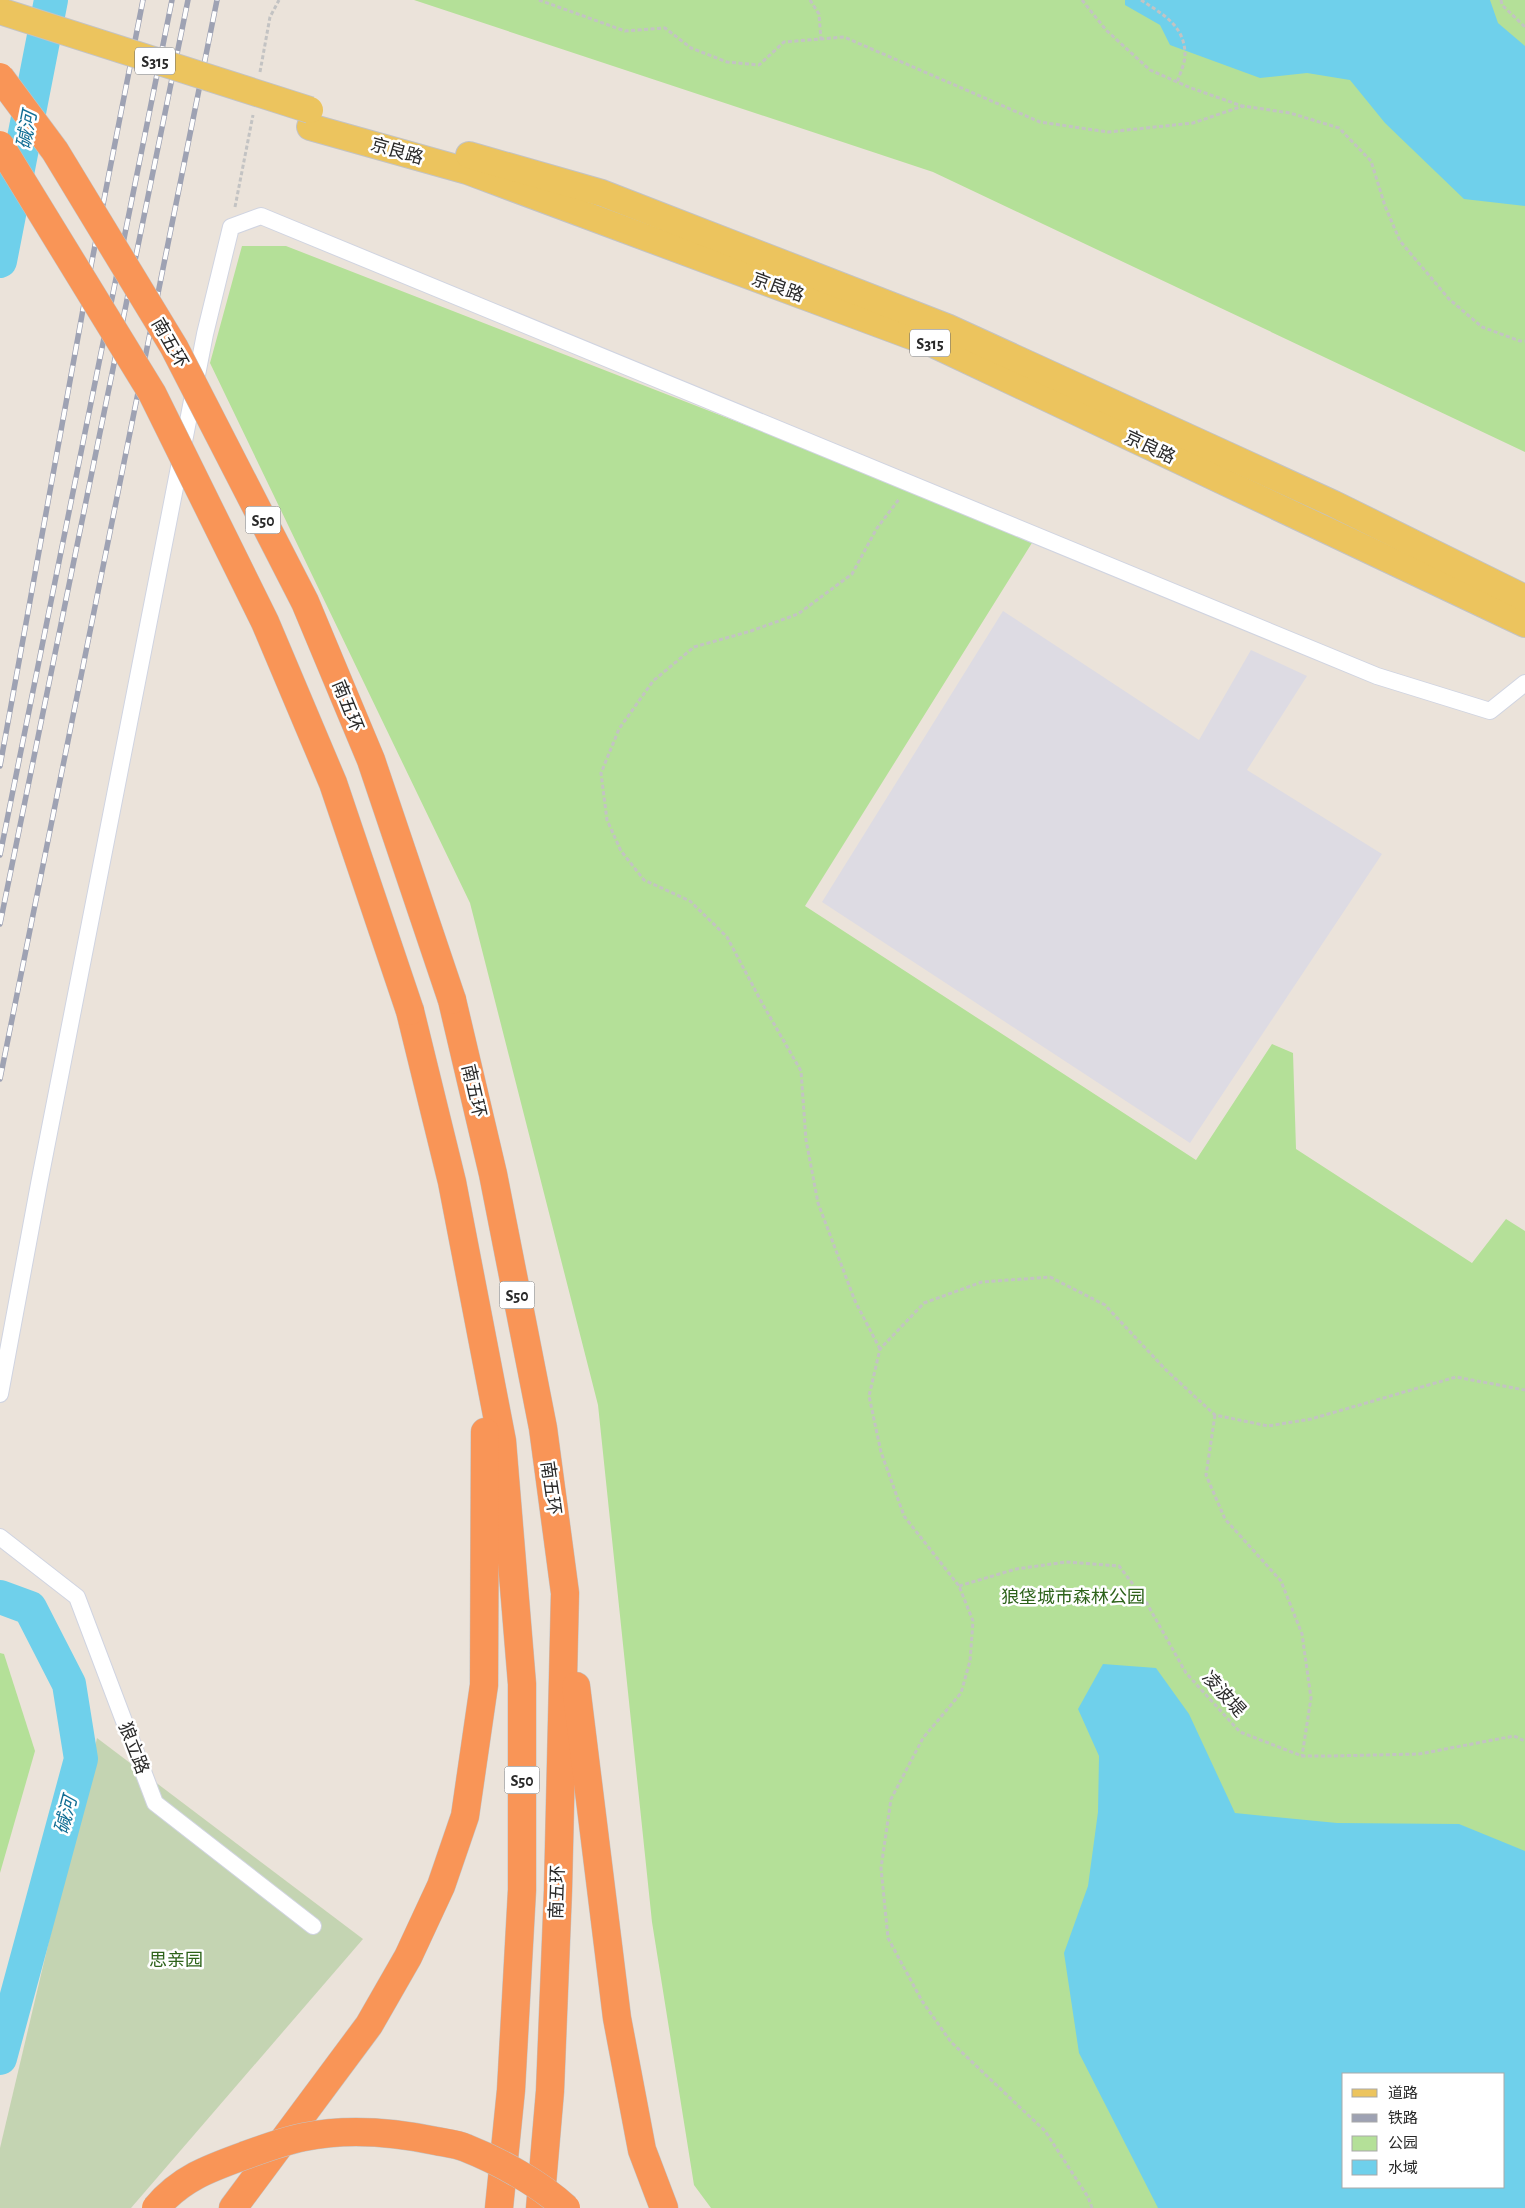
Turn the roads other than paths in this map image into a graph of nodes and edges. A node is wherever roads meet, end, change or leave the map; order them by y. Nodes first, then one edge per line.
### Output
1 (0, 11) edge
2 (0, 30) edge
3 (0, 77) edge
4 (310, 118) junction
5 (0, 145) edge
6 (1525, 598) edge
7 (1525, 624) edge
8 (1525, 683) edge
9 (485, 1353) junction
10 (0, 1394) edge
11 (0, 1537) edge
12 (565, 1593) junction
13 (313, 1926) dead end
14 (156, 2208) edge
15 (233, 2208) edge
16 (499, 2208) edge
17 (540, 2208) edge
18 (566, 2208) edge
19 (664, 2208) edge

1 - 4 main road, 京良路 / S315, bridge
2 - 4 main road, 京良路 / S315
3 - 12 highway, 南五环 / S50, bridge
4 - 6 main road, 京良路 / S315
4 - 7 main road, 京良路 / S315
5 - 9 highway, 南五环 / S50, bridge
8 - 10 street
9 - 15 highway
9 - 16 highway, 南五环 / S50
11 - 13 street, 狼立路
12 - 17 highway, 南五环 / S50
12 - 19 highway
14 - 18 highway, bridge

